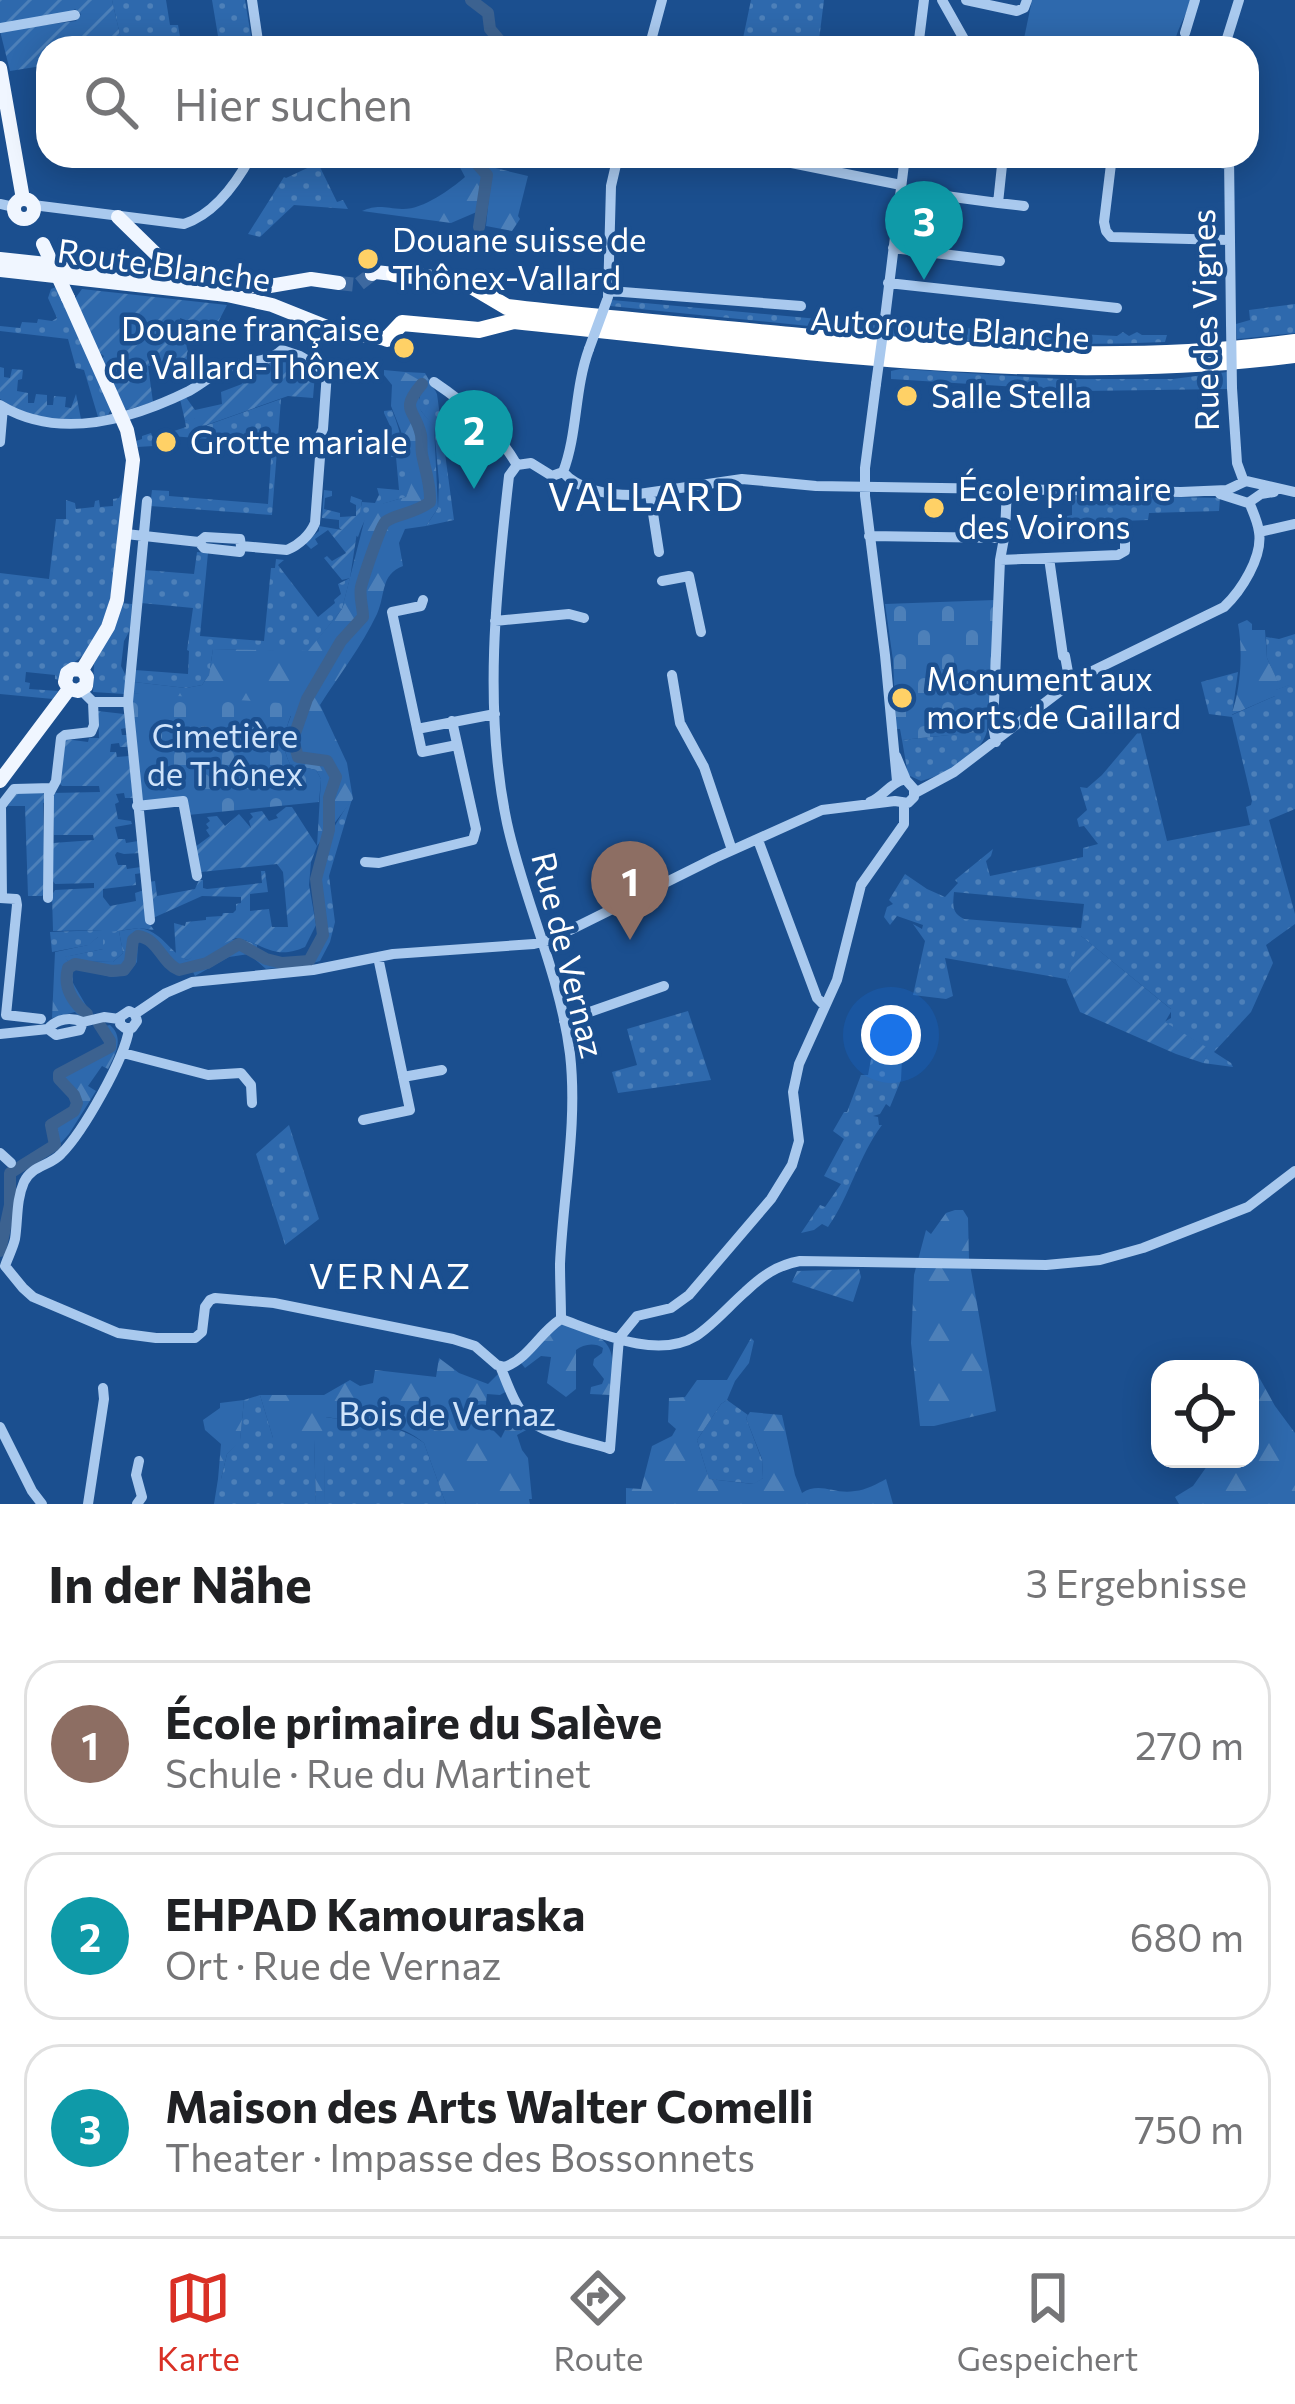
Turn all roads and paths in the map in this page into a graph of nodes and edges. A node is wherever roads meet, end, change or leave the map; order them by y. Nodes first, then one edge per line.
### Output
1 (252, 0) edge
2 (662, 0) edge
3 (924, 0) edge
4 (942, 0) edge
5 (966, 0) edge
6 (1028, 0) edge
7 (1195, 0) edge
8 (1239, 0) edge
9 (75, 15) dead end
10 (0, 28) edge
11 (1185, 33) dead end
12 (257, 36) edge
13 (652, 36) edge
14 (920, 36) edge
15 (962, 36) edge
16 (1228, 36) edge
17 (0, 68) edge
18 (242, 168) edge
19 (615, 168) edge
20 (826, 168) edge
21 (904, 168) edge
22 (1002, 168) edge
23 (1111, 168) edge
24 (1229, 168) edge
25 (901, 188) junction
26 (998, 203) junction
27 (1024, 206) dead end
28 (20, 207) edge
29 (118, 217) junction
30 (1229, 240) junction
31 (893, 248) junction
32 (0, 259) edge
33 (1000, 261) dead end
34 (0, 270) edge
35 (372, 274) tunnel mouth
36 (394, 274) joint
37 (194, 279) junction
38 (339, 283) tunnel mouth
39 (888, 283) junction
40 (801, 306) dead end
41 (1117, 308) dead end
42 (606, 309) junction
43 (387, 339) joint
44 (1295, 342) edge
45 (1295, 355) edge
46 (434, 382) dead end
47 (2, 406) edge
48 (121, 418) junction
49 (0, 442) edge
50 (518, 465) junction
51 (563, 472) junction
52 (864, 485) junction
53 (1007, 487) junction
54 (1246, 492) junction
55 (650, 494) junction
56 (1295, 495) edge
57 (147, 501) dead end
58 (1295, 524) edge
59 (1259, 532) junction
60 (126, 534) junction
61 (869, 536) junction
62 (143, 537) junction
63 (1003, 538) junction
64 (1125, 539) dead end
65 (659, 552) dead end
66 (1049, 558) junction
67 (1000, 560) junction
68 (662, 581) dead end
69 (423, 600) dead end
70 (584, 618) dead end
71 (495, 620) junction
72 (701, 632) dead end
73 (672, 675) dead end
74 (1070, 683) junction
75 (75, 690) junction
76 (93, 702) junction
77 (128, 702) junction
78 (495, 715) junction
79 (452, 721) junction
80 (417, 729) junction
81 (996, 742) junction
82 (457, 745) junction
83 (0, 781) edge
84 (904, 786) junction
85 (52, 788) junction
86 (900, 802) junction
87 (862, 805) junction
88 (137, 806) junction
89 (758, 840) junction
90 (732, 850) junction
91 (365, 862) dead end
92 (197, 876) dead end
93 (1, 898) edge
94 (48, 898) dead end
95 (150, 920) dead end
96 (543, 942) junction
97 (378, 957) junction
98 (664, 986) dead end
99 (825, 1006) junction
100 (135, 1014) junction
101 (119, 1018) junction
102 (564, 1021) junction
103 (45, 1024) junction
104 (129, 1029) junction
105 (0, 1034) edge
106 (123, 1053) junction
107 (442, 1070) dead end
108 (403, 1077) junction
109 (252, 1103) dead end
110 (363, 1120) dead end
111 (0, 1153) edge
112 (11, 1162) dead end
113 (1295, 1171) edge
114 (2, 1267) edge
115 (561, 1319) junction
116 (619, 1338) junction
117 (500, 1366) junction
118 (103, 1388) dead end
119 (0, 1427) edge
120 (139, 1461) dead end
121 (42, 1504) edge
122 (88, 1504) edge
123 (137, 1504) edge

1 - 12 street
2 - 13 street
3 - 14 street
4 - 15 street
5 - 6 street
7 - 11 street
8 - 16 street
9 - 10 street
17 - 28 main road
18 - 29 street
19 - 42 street
20 - 25 street
21 - 25 street
22 - 26 street
23 - 30 street
24 - 30 street, Rue des Vignes
25 - 26 street
25 - 31 street
26 - 27 street
28 - 29 street
28 - 48 main road, bridge
29 - 37 main road
30 - 54 street, Rue des Vignes, bridge
31 - 33 street
31 - 39 street
32 - 37 main road, Route Blanche
34 - 43 main road, Route Blanche
35 - 36 main road
36 - 42 highway
37 - 38 main road, Route Blanche
39 - 41 street
39 - 52 street, bridge
40 - 42 street
42 - 43 highway
42 - 44 highway, Autoroute Blanche
42 - 45 highway, Autoroute Blanche
42 - 51 street, bridge
46 - 50 street
47 - 48 street
47 - 49 street
48 - 60 main road
48 - 62 street
50 - 51 street
50 - 71 street, Rue de Vernaz
51 - 55 street
52 - 53 street
52 - 55 street
52 - 61 street
53 - 54 street
53 - 63 street
54 - 56 street
54 - 59 street, Rue des Vignes
55 - 65 street
57 - 62 street
58 - 59 street
59 - 74 street
60 - 62 street
60 - 75 main road
61 - 63 street
61 - 84 street
62 - 77 street
63 - 67 street
64 - 66 street
66 - 67 street
66 - 74 street
67 - 81 street
68 - 72 street
69 - 80 street
70 - 71 street
71 - 78 street, Rue de Vernaz
73 - 90 street
74 - 81 street
75 - 76 street
75 - 83 main road
76 - 77 street
76 - 85 street
77 - 88 street
78 - 79 street
78 - 96 street, Rue de Vernaz
79 - 80 street
79 - 82 street
80 - 82 street
81 - 84 street
82 - 91 street
84 - 86 street
84 - 86 street
84 - 87 street
85 - 93 street
85 - 94 street
86 - 87 street
86 - 99 street
87 - 89 street
88 - 92 street
88 - 95 street
89 - 90 street
89 - 99 street
90 - 96 street
93 - 103 street
96 - 97 street
96 - 102 street, Rue de Vernaz
97 - 100 street
97 - 108 street
98 - 102 street
99 - 116 street
100 - 101 street
100 - 104 street
101 - 103 street
101 - 104 street
102 - 115 street, Rue de Vernaz
103 - 105 street
104 - 106 street
106 - 109 street
106 - 114 street
107 - 108 street
108 - 110 street
111 - 112 street
113 - 116 street
114 - 117 street
115 - 116 street
115 - 117 street
116 - 117 street
118 - 122 street
119 - 121 street
120 - 123 street

